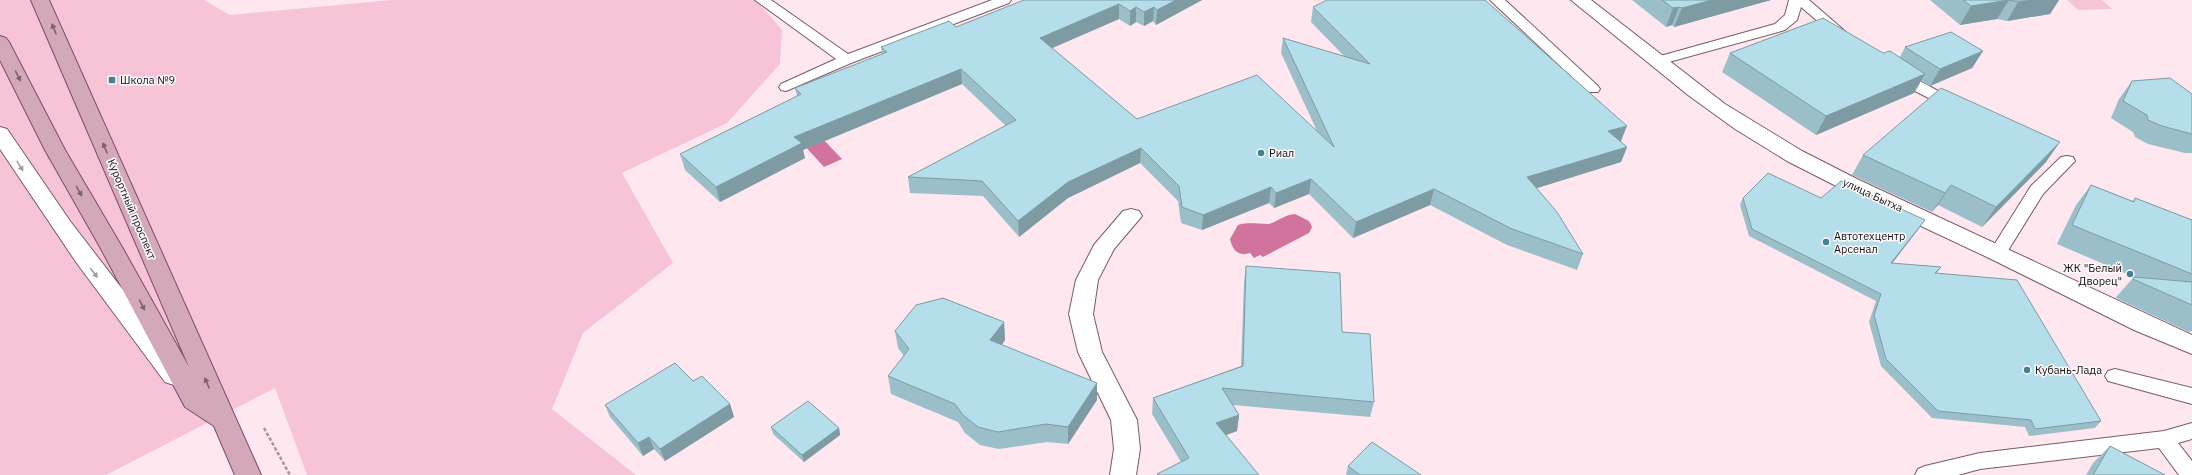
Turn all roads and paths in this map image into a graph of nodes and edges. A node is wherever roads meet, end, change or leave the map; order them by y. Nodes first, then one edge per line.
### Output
1 (40, 0) edge
2 (762, 0) edge
3 (1004, 0) edge
4 (1497, 0) edge
5 (1580, 0) edge
6 (1796, 0) edge
7 (1802, 0) edge
8 (1853, 41) edge
9 (0, 42) edge
10 (846, 60) junction
11 (1658, 61) junction
12 (1890, 67) edge
13 (786, 87) dead end
14 (1593, 89) dead end
15 (1963, 110) edge
16 (0, 133) edge
17 (2067, 161) dead end
18 (1131, 216) dead end
19 (1998, 253) junction
20 (2192, 345) edge
21 (2115, 376) dead end
22 (2192, 396) edge
23 (194, 400) junction
24 (223, 419) junction
25 (2192, 431) edge
26 (2164, 440) junction
27 (248, 475) edge
28 (1123, 475) edge
29 (1925, 475) edge
30 (2191, 475) edge

24 -> 1 main road, Курортный проспект
2 - 10 lane
3 - 10 lane
4 - 14 lane
5 - 11 street, улица Бытха
6 - 11 lane
7 - 8 lane
9 -> 23 main road
10 - 13 lane
11 - 19 street, улица Бытха
12 - 15 lane
16 -> 23 street
17 - 19 lane
18 - 28 street
19 - 20 street, улица Бытха
21 - 22 lane
23 - 24 main road
24 - 27 main road, Курортный проспект
25 - 26 lane
26 - 29 lane
26 - 30 lane

